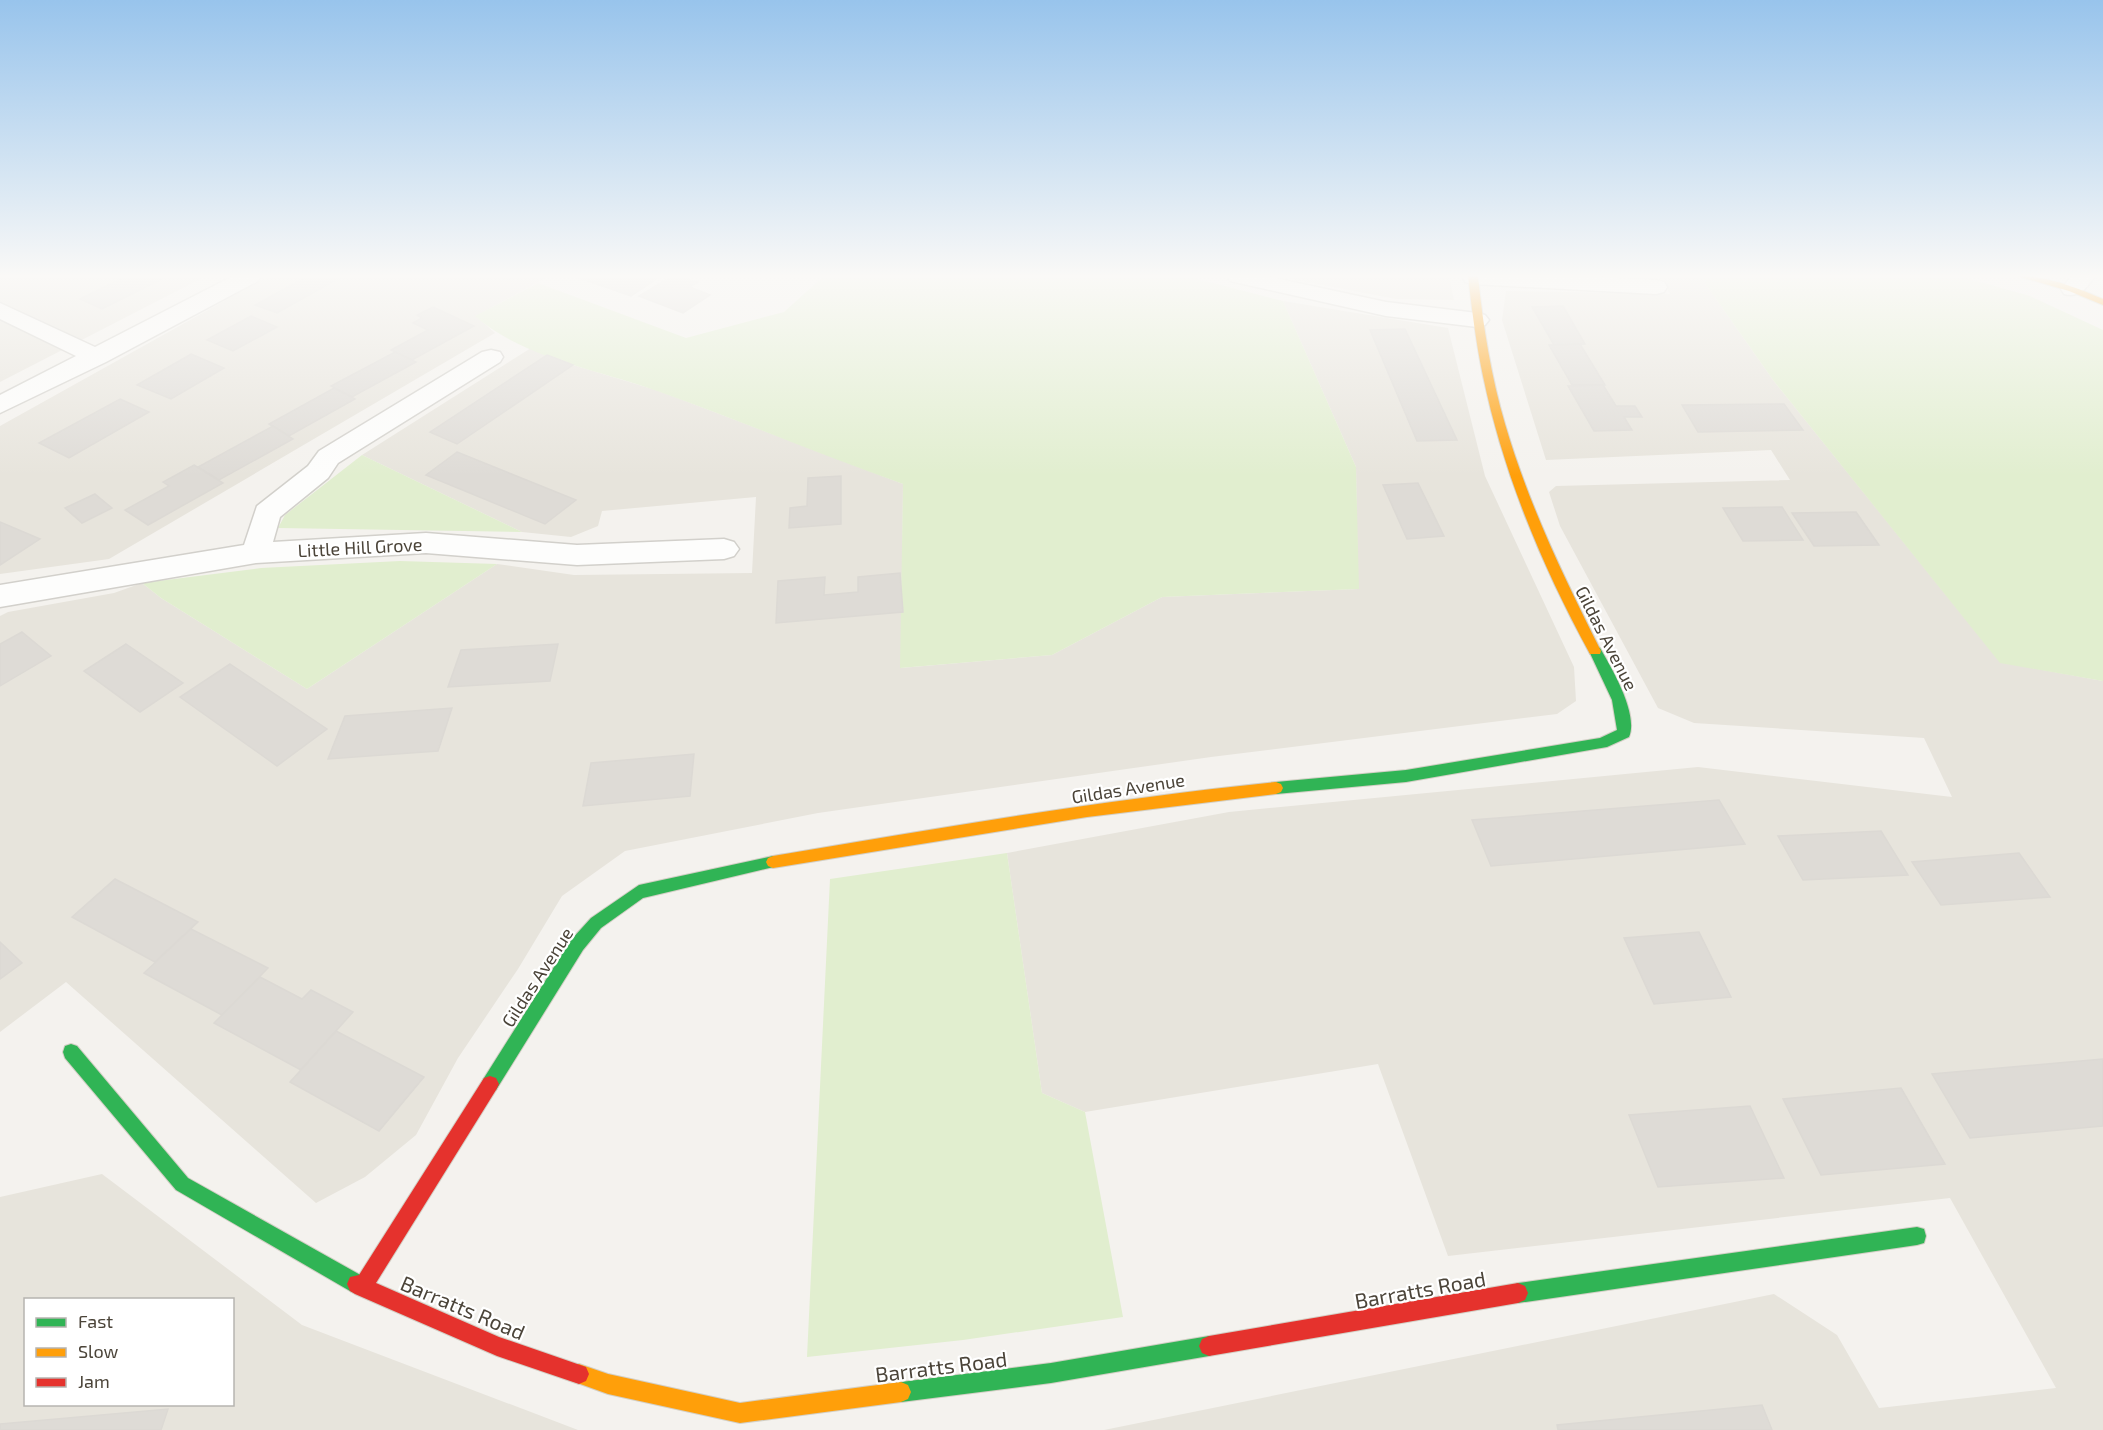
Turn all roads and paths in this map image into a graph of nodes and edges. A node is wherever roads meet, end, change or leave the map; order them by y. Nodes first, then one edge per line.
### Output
1 (68, 343) edge
2 (124, 343) edge
3 (1481, 343) edge
4 (97, 357) junction
5 (491, 357) dead end
6 (0, 405) edge
7 (724, 549) dead end
8 (256, 553) junction
9 (0, 596) edge
10 (71, 1052) dead end
11 (1917, 1236) dead end
12 (362, 1287) junction
13 (739, 1421) edge

1 - 4 street
2 - 4 street
3 - 12 street, Gildas Avenue
4 - 6 street
5 - 8 street
7 - 8 street, Little Hill Grove
8 - 9 street, Little Hill Grove
10 - 12 street, Barratts Road
11 - 13 street, Barratts Road
12 - 13 street, Barratts Road

